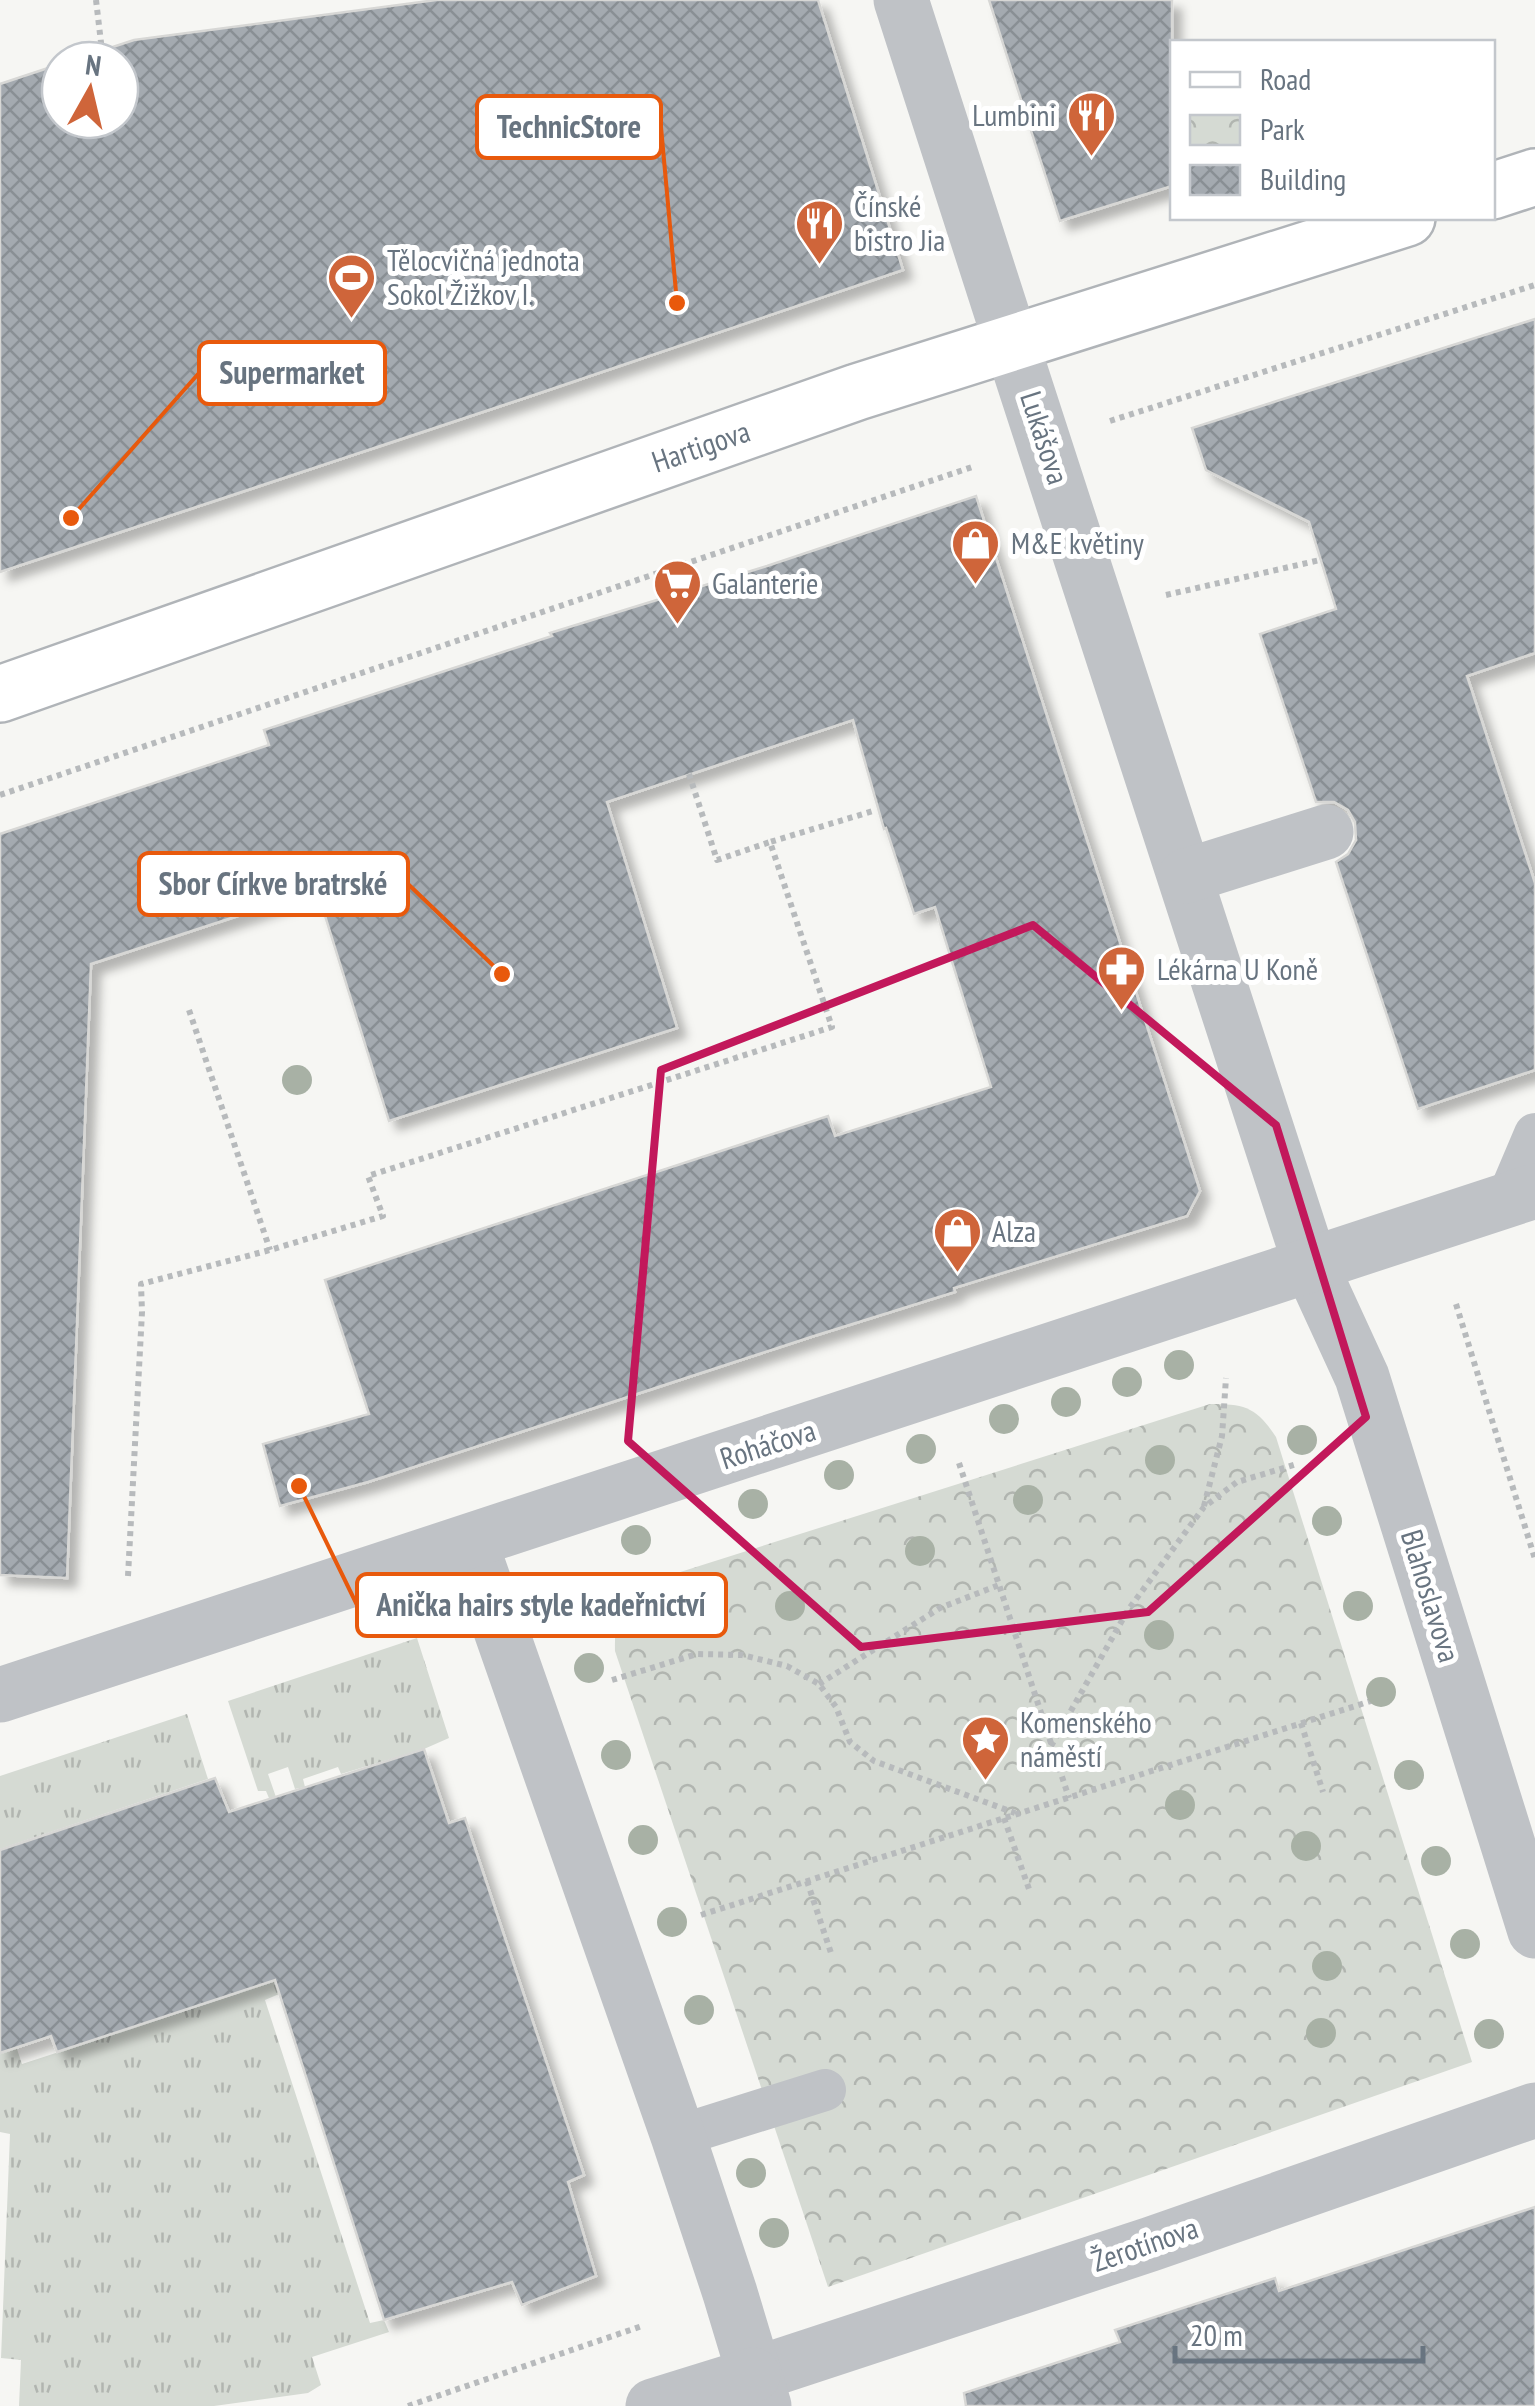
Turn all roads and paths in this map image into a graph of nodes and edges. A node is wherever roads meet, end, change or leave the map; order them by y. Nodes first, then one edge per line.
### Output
1 (96, 0) edge
2 (901, 0) edge
3 (101, 40) edge
4 (1535, 178) edge
5 (1495, 190) edge
6 (1402, 220) edge
7 (1535, 284) edge
8 (1012, 342) junction
9 (1046, 442) junction
10 (1320, 560) dead end
11 (1156, 597) dead end
12 (0, 694) edge
13 (689, 774) dead end
14 (0, 795) edge
15 (873, 811) dead end
16 (1326, 832) dead end
17 (770, 842) junction
18 (1186, 876) junction
19 (189, 1010) dead end
20 (1535, 1134) edge
21 (1521, 1196) edge
22 (270, 1250) junction
23 (1311, 1266) junction
24 (1456, 1304) dead end
25 (1226, 1378) dead end
26 (959, 1463) dead end
27 (1297, 1464) dead end
28 (1204, 1507) junction
29 (470, 1542) junction
30 (1535, 1559) edge
31 (128, 1582) dead end
32 (999, 1584) junction
33 (612, 1680) dead end
34 (819, 1684) junction
35 (0, 1695) edge
36 (1374, 1700) dead end
37 (1301, 1722) junction
38 (1051, 1746) junction
39 (1323, 1792) dead end
40 (1069, 1798) junction
41 (1018, 1814) junction
42 (1004, 1818) junction
43 (807, 1882) junction
44 (1029, 1889) dead end
45 (701, 1915) dead end
46 (1535, 1931) edge
47 (831, 1953) dead end
48 (825, 2090) dead end
49 (1535, 2110) edge
50 (678, 2136) junction
51 (642, 2326) dead end
52 (759, 2390) edge
53 (408, 2406) edge
54 (653, 2406) edge

1 - 3 path
2 - 8 street, Lukášova
4 - 5 main road
6 - 8 main road, Hartigova
7 - 9 path
8 - 9 street, Lukášova
8 - 12 main road, Hartigova
9 - 14 path
9 - 18 street, Lukášova
10 - 11 path
13 - 17 path
15 - 17 path
16 - 18 street
17 - 22 path
18 - 23 street, Lukášova
19 - 22 path
20 - 21 lane
21 - 23 street, Roháčova
22 - 31 path
23 - 29 street, Roháčova
23 - 46 street, Blahoslavova
24 - 30 path
25 - 28 path
26 - 32 path
27 - 28 path
28 - 38 path
29 - 35 street, Roháčova
29 - 50 street
32 - 34 path
32 - 38 path
33 - 34 path
34 - 41 path
36 - 37 path
37 - 39 path
37 - 40 path
38 - 40 path
40 - 41 path
41 - 42 path
42 - 43 path
42 - 44 path
43 - 45 path
43 - 47 path
48 - 50 lane
49 - 52 street, Žerotínova
50 - 52 street
51 - 53 path
52 - 54 street, Žerotínova

